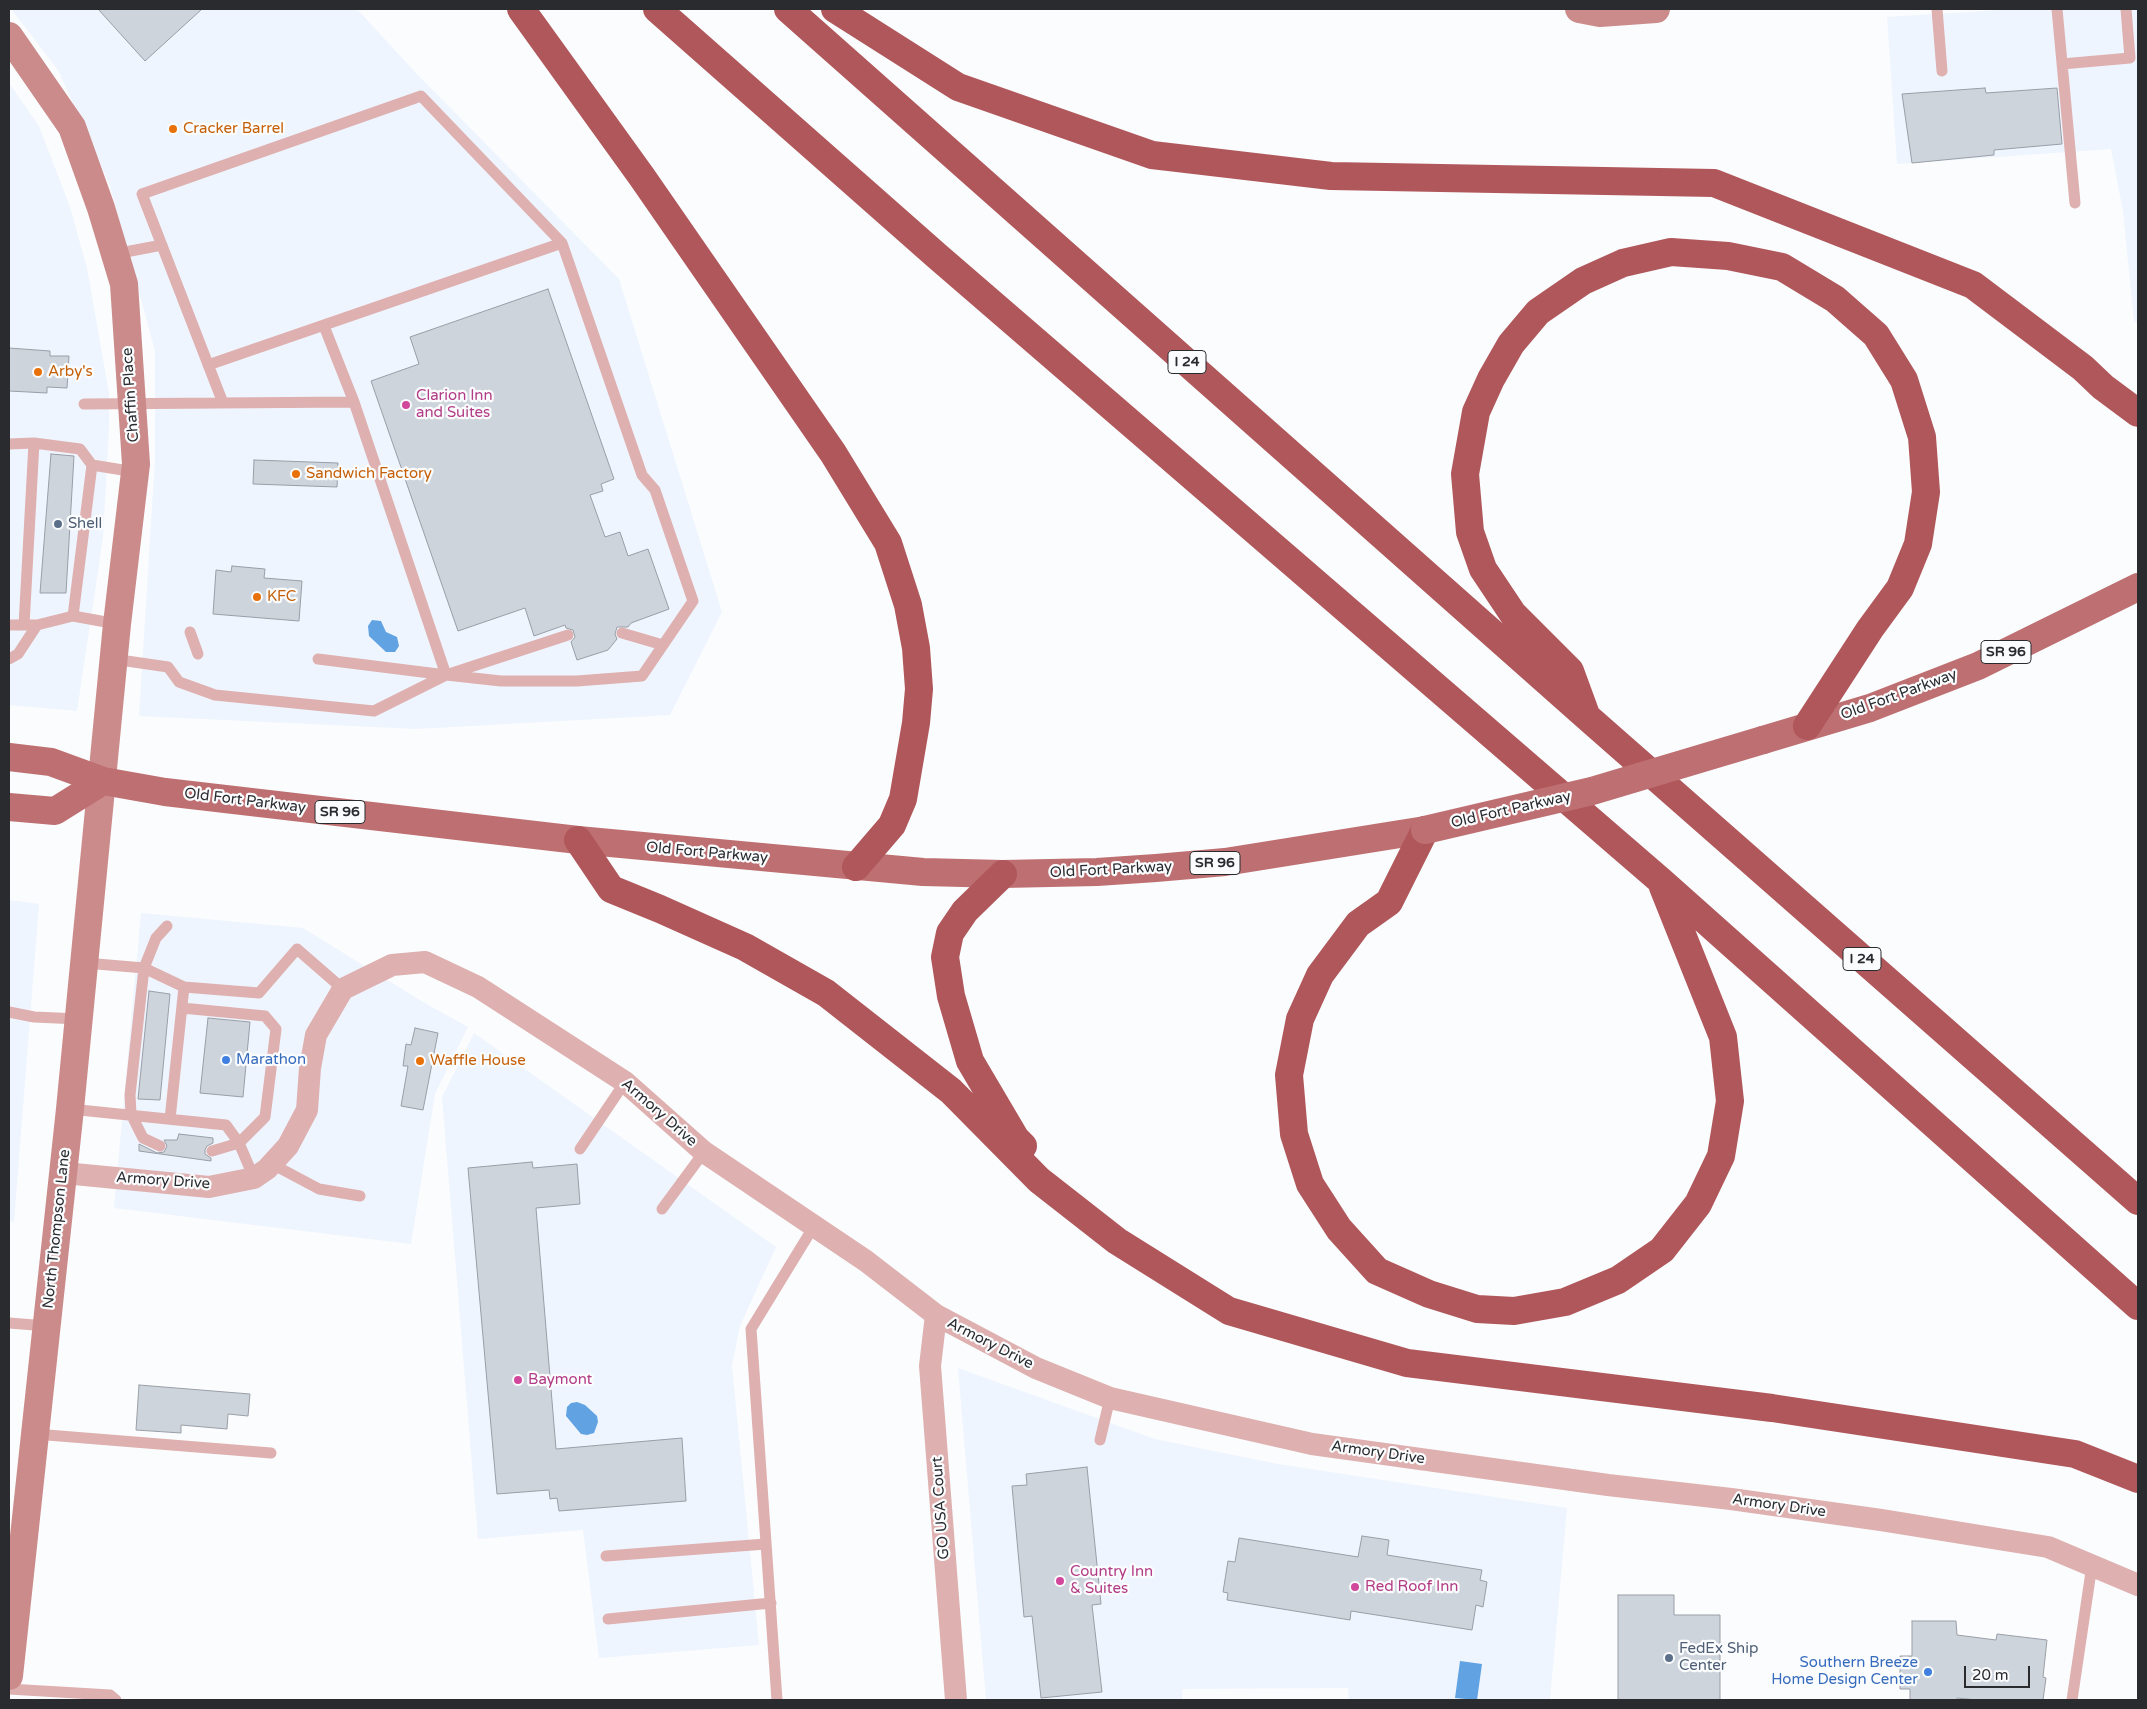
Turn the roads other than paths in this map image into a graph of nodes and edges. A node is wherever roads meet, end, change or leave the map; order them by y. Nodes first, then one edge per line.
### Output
1 (521, 9) edge
2 (657, 9) edge
3 (788, 9) edge
4 (835, 9) edge
5 (1579, 9) edge
6 (1656, 9) edge
7 (1937, 9) edge
8 (2057, 9) edge
9 (2126, 9) edge
10 (9, 36) edge
11 (2062, 64) junction
12 (1942, 71) dead end
13 (2075, 203) dead end
14 (562, 243) junction
15 (162, 245) junction
16 (115, 254) junction
17 (324, 326) junction
18 (208, 365) junction
19 (2103, 387) junction
20 (354, 402) junction
21 (223, 403) junction
22 (84, 404) dead end
23 (132, 404) junction
24 (2138, 413) edge
25 (2138, 422) edge
26 (34, 443) junction
27 (9, 444) edge
28 (92, 465) junction
29 (135, 472) junction
30 (2138, 587) edge
31 (73, 616) junction
32 (117, 624) junction
33 (9, 625) edge
34 (24, 625) junction
35 (37, 625) junction
36 (190, 632) dead end
37 (622, 633) dead end
38 (568, 635) dead end
39 (663, 645) junction
40 (198, 654) dead end
41 (9, 659) edge
42 (113, 659) junction
43 (318, 659) dead end
44 (446, 675) junction
45 (1586, 716) junction
46 (1807, 726) junction
47 (9, 757) edge
48 (103, 781) junction
49 (9, 807) edge
50 (1425, 830) junction
51 (578, 840) junction
52 (856, 867) junction
53 (1003, 874) junction
54 (1661, 880) junction
55 (167, 926) dead end
56 (85, 963) junction
57 (144, 968) junction
58 (184, 988) junction
59 (343, 989) junction
60 (182, 1008) junction
61 (9, 1012) edge
62 (79, 1019) junction
63 (167, 1024) dead end
64 (180, 1025) junction
65 (165, 1050) dead end
66 (177, 1051) junction
67 (162, 1077) dead end
68 (174, 1078) junction
69 (625, 1082) junction
70 (70, 1108) junction
71 (131, 1114) junction
72 (170, 1119) junction
73 (239, 1143) junction
74 (160, 1146) dead end
75 (580, 1149) dead end
76 (212, 1151) dead end
77 (704, 1152) junction
78 (272, 1164) junction
79 (64, 1173) junction
80 (254, 1178) junction
81 (360, 1196) dead end
82 (2138, 1201) edge
83 (662, 1209) dead end
84 (814, 1226) junction
85 (1117, 1241) junction
86 (2138, 1306) edge
87 (936, 1316) junction
88 (9, 1323) edge
89 (47, 1326) junction
90 (1110, 1398) junction
91 (35, 1434) junction
92 (1100, 1440) dead end
93 (271, 1453) dead end
94 (2138, 1479) edge
95 (766, 1544) junction
96 (606, 1556) dead end
97 (2092, 1565) junction
98 (2138, 1585) edge
99 (771, 1603) junction
100 (608, 1619) dead end
101 (9, 1676) edge
102 (9, 1689) edge
103 (116, 1700) edge
104 (777, 1700) edge
105 (956, 1700) edge
106 (2072, 1700) edge

1 - 52 highway
2 - 54 highway
3 - 45 highway, I 24
4 - 19 highway
5 - 6 main road
7 - 12 lane
8 - 11 lane
9 - 11 lane
10 - 16 main road, Chaffin Place
11 - 13 lane
14 - 15 lane
14 - 17 lane
14 - 39 lane
15 - 16 lane
15 - 18 lane
16 - 23 main road, Chaffin Place
17 - 18 lane
17 - 20 lane
18 - 21 lane
19 - 24 highway
19 - 25 highway
20 - 21 lane
20 - 44 lane
21 - 23 lane
22 - 23 lane
23 - 29 main road, Chaffin Place
26 - 27 lane
26 - 28 lane
26 - 34 lane
28 - 29 lane
28 - 31 lane
29 - 32 main road, Chaffin Place
30 - 46 main road, Old Fort Parkway / SR 96
31 - 32 lane
31 - 35 lane
32 - 42 main road, Chaffin Place
33 - 34 lane
34 - 35 lane
35 - 41 lane
36 - 40 lane
37 - 39 lane
38 - 44 lane
39 - 44 lane
42 - 44 lane
42 - 48 main road, Chaffin Place
43 - 44 lane
45 - 46 highway
45 - 82 highway, I 24
46 - 50 main road, Old Fort Parkway / SR 96, bridge
47 - 48 main road, Old Fort Parkway / SR 96
48 - 49 main road
48 - 51 main road, Old Fort Parkway / SR 96
48 - 56 main road, North Thompson Lane
50 - 53 main road, Old Fort Parkway / SR 96
50 - 54 highway
51 - 52 main road, Old Fort Parkway / SR 96
51 - 85 highway
52 - 53 main road, Old Fort Parkway / SR 96
53 - 85 highway
54 - 86 highway
55 - 57 lane
56 - 57 lane
56 - 62 main road, North Thompson Lane
57 - 58 lane
57 - 71 lane
58 - 59 lane
58 - 60 lane
59 - 69 street, Armory Drive
59 - 78 street, Armory Drive
60 - 64 lane
60 - 73 lane
61 - 62 lane
62 - 70 main road, North Thompson Lane
63 - 64 lane
64 - 66 lane
65 - 66 lane
66 - 68 lane
67 - 68 lane
68 - 72 lane
69 - 75 lane
69 - 77 street, Armory Drive
70 - 71 lane
70 - 79 main road, North Thompson Lane
71 - 72 lane
71 - 74 lane
72 - 73 lane
73 - 76 lane
73 - 80 lane
77 - 83 lane
77 - 84 street, Armory Drive
78 - 80 street, Armory Drive
78 - 81 lane
79 - 80 street, Armory Drive
79 - 89 main road, North Thompson Lane
84 - 87 street, Armory Drive
84 - 95 lane
85 - 94 highway
87 - 90 street, Armory Drive
87 - 105 street, GO USA Court
88 - 89 lane
89 - 91 main road, North Thompson Lane
90 - 92 lane
90 - 97 street, Armory Drive
91 - 93 lane
91 - 101 main road, North Thompson Lane
95 - 96 lane
95 - 99 lane
97 - 98 street, Armory Drive
97 - 106 lane
99 - 100 lane
99 - 104 lane
102 - 103 lane

